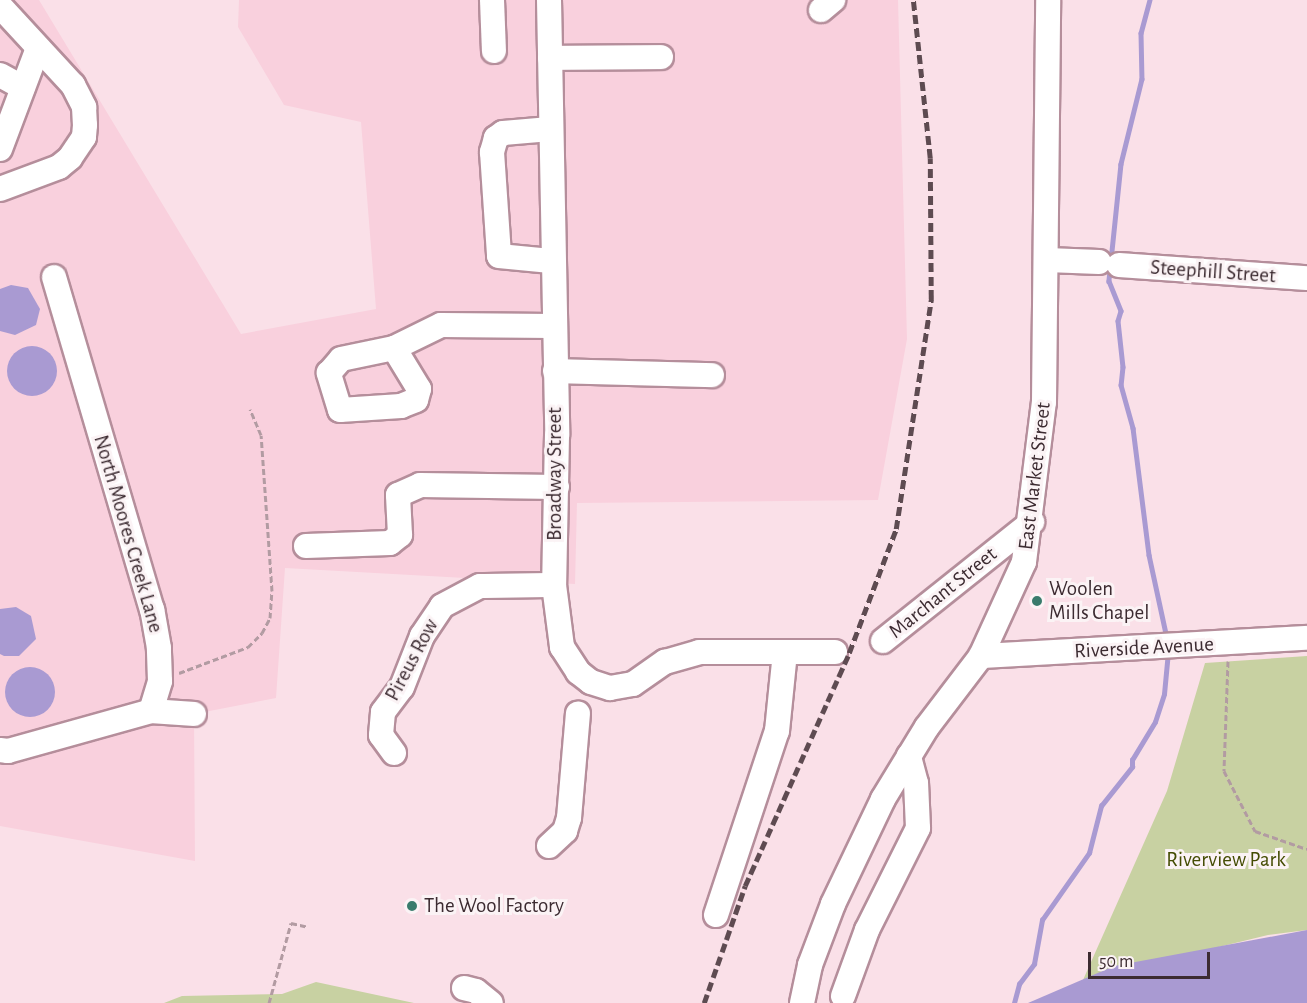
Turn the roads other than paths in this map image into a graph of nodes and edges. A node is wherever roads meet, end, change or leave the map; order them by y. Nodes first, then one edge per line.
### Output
1 (492, 0) edge
2 (549, 0) edge
3 (1048, 0) edge
4 (0, 6) edge
5 (38, 48) junction
6 (494, 51) dead end
7 (661, 57) dead end
8 (549, 58) junction
9 (0, 75) edge
10 (23, 88) junction
11 (550, 129) junction
12 (0, 149) edge
13 (0, 189) edge
14 (1047, 260) junction
15 (551, 261) junction
16 (54, 277) dead end
17 (1307, 278) edge
18 (553, 326) junction
19 (394, 348) dead end
20 (555, 371) junction
21 (712, 375) dead end
22 (557, 487) junction
23 (1032, 522) junction
24 (306, 546) dead end
25 (554, 585) junction
26 (1307, 638) edge
27 (883, 641) dead end
28 (785, 652) junction
29 (835, 652) dead end
30 (981, 656) junction
31 (152, 711) junction
32 (578, 713) dead end
33 (194, 714) dead end
34 (0, 750) edge
35 (394, 753) dead end
36 (909, 756) junction
37 (549, 846) dead end
38 (716, 915) dead end
39 (464, 988) dead end
40 (843, 996) dead end
41 (490, 1003) edge
42 (802, 1003) edge

1 - 6 street
2 - 8 street, Broadway Street
3 - 14 street, East Market Street
4 - 5 street
5 - 10 street
5 - 13 street
7 - 8 street
8 - 11 street, Broadway Street
9 - 10 street
10 - 12 street
11 - 15 street, Broadway Street
11 - 15 street
14 - 17 street, Steephill Street
14 - 23 street, East Market Street
15 - 18 street, Broadway Street
16 - 31 street, North Moores Creek Lane
18 - 19 street
18 - 20 street, Broadway Street
20 - 21 street
20 - 22 street, Broadway Street
22 - 24 street
22 - 25 street, Broadway Street
23 - 27 street, Marchant Street
23 - 30 street, East Market Street
25 - 28 street, Broadway Street
25 - 35 street, Pireus Row
26 - 30 street, Riverside Avenue
28 - 29 street, Broadway Street
28 - 38 street
30 - 36 street, East Market Street
31 - 33 street
31 - 34 street
32 - 37 street
36 - 40 street
36 - 42 street, East Market Street
39 - 41 street

